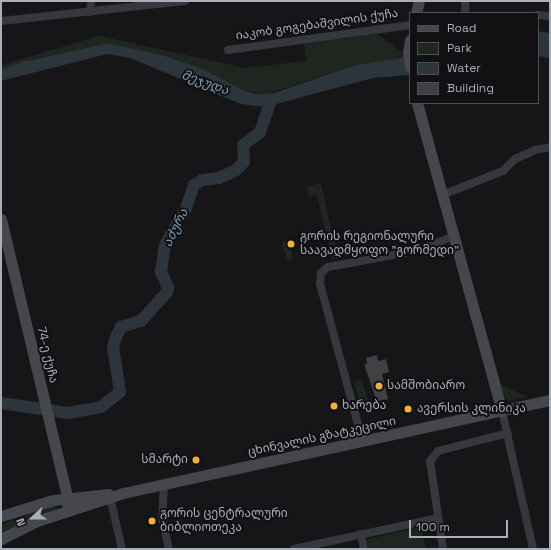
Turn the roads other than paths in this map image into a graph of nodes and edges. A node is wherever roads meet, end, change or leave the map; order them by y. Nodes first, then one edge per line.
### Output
1 (91, 1) edge
2 (185, 1) edge
3 (419, 1) edge
4 (465, 1) edge
5 (90, 12) junction
6 (416, 12) edge
7 (465, 12) edge
8 (539, 15) edge
9 (550, 16) edge
10 (1, 22) edge
11 (409, 25) edge
12 (409, 46) edge
13 (228, 50) dead end
14 (409, 60) edge
15 (417, 104) edge
16 (550, 147) edge
17 (442, 195) junction
18 (1, 219) edge
19 (454, 236) junction
20 (550, 400) edge
21 (502, 411) junction
22 (508, 433) junction
23 (363, 443) junction
24 (164, 484) junction
25 (123, 493) junction
26 (67, 497) junction
27 (110, 497) junction
28 (67, 511) junction
29 (1, 516) edge
30 (438, 518) junction
31 (362, 534) junction
32 (1, 539) edge
33 (122, 549) edge
34 (169, 549) edge
35 (294, 549) edge
36 (364, 549) edge
37 (443, 549) edge
38 (533, 549) edge

1 - 5 street
2 - 5 street
3 - 6 main road
4 - 7 street
5 - 10 street
8 - 9 street
11 - 13 street, იაკობ გოგებაშვილის ქუჩა
12 - 14 main road
15 - 17 main road
16 - 17 street
17 - 19 main road
18 - 26 main road, 74-ე ქუჩა
19 - 21 main road
19 - 23 street
20 - 21 main road, ცხინვალის გზატკეცილი
21 - 22 street
21 - 23 main road, ცხინვალის გზატკეცილი
22 - 30 street
22 - 38 street
23 - 24 main road, ცხინვალის გზატკეცილი
24 - 25 main road, ცხინვალის გზატკეცილი
24 - 34 street
25 - 26 main road, ცხინვალის გზატკეცილი
25 - 27 main road, ცხინვალის გზატკეცილი
26 - 28 main road, 74-ე ქუჩა
26 - 29 main road, ცხინვალის გზატკეცილი
27 - 28 main road, ცხინვალის გზატკეცილი
27 - 33 street
28 - 32 main road, ცხინვალის გზატკეცილი
30 - 31 street
30 - 37 street
31 - 35 street
31 - 36 street

